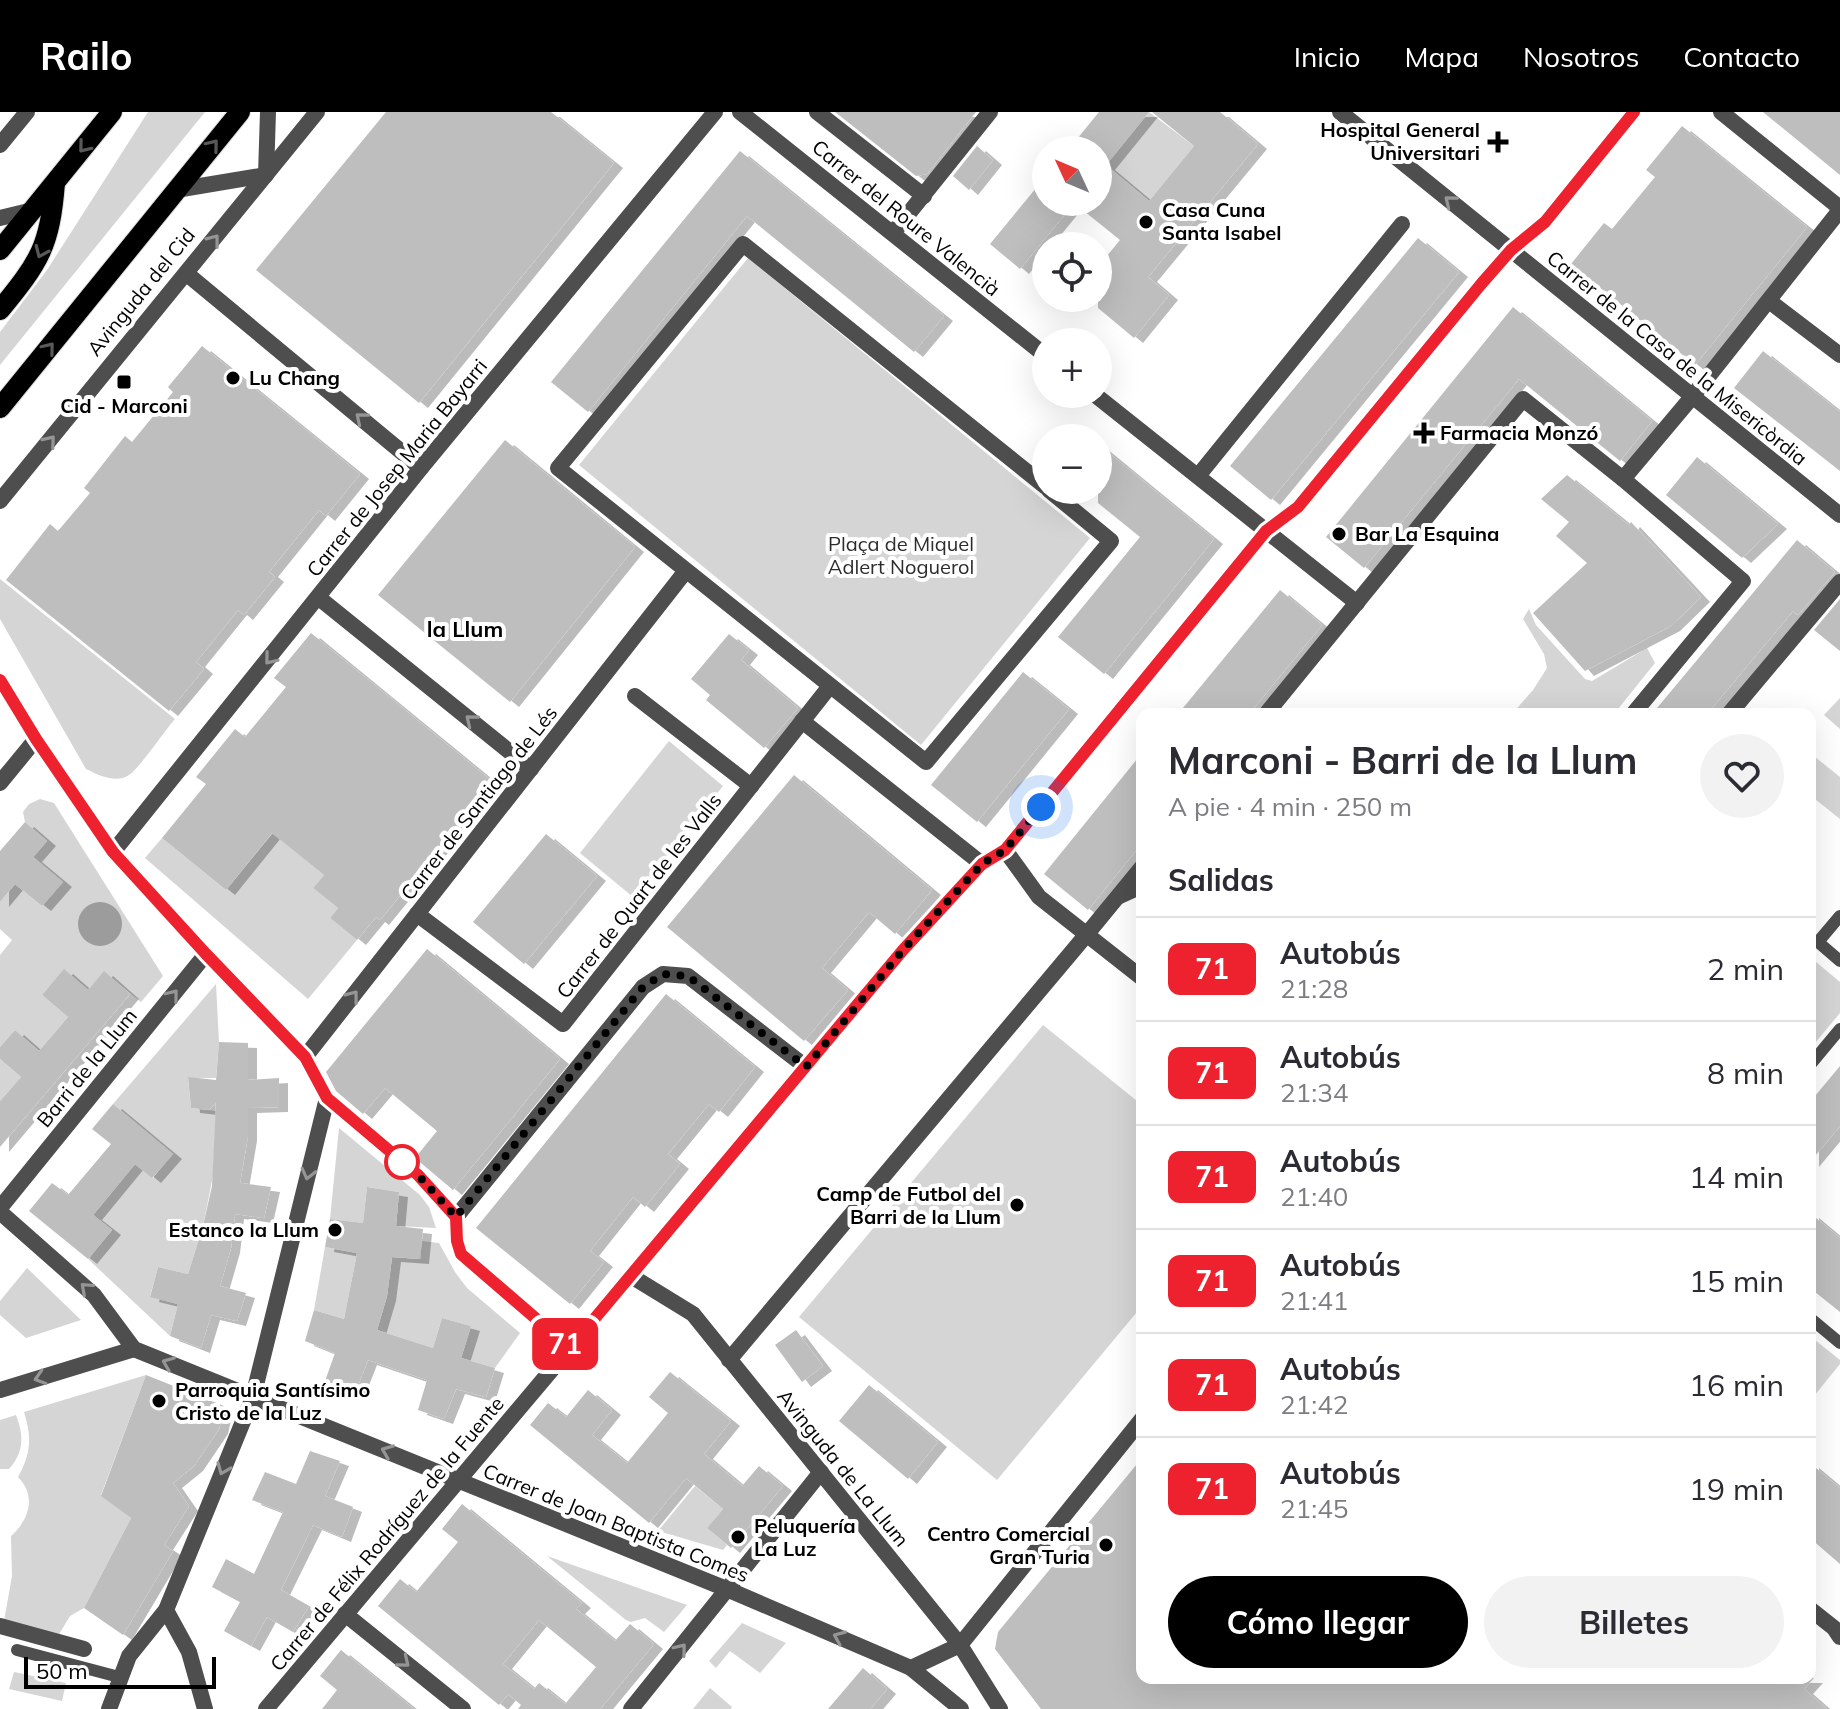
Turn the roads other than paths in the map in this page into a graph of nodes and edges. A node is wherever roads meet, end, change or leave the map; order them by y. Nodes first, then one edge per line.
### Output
1 (27, 112) edge
2 (112, 112) edge
3 (240, 112) edge
4 (268, 112) edge
5 (317, 112) edge
6 (715, 112) edge
7 (740, 112) edge
8 (817, 112) edge
9 (990, 112) edge
10 (1340, 112) edge
11 (1634, 112) edge
12 (1721, 112) edge
13 (0, 145) edge
14 (266, 175) junction
15 (55, 183) junction
16 (176, 190) junction
17 (924, 196) junction
18 (1840, 209) edge
19 (33, 210) junction
20 (0, 218) edge
21 (1402, 224) dead end
22 (893, 233) junction
23 (0, 250) edge
24 (1511, 250) junction
25 (187, 274) junction
26 (1769, 301) junction
27 (0, 310) edge
28 (1032, 345) edge
29 (1840, 355) edge
30 (1692, 397) junction
31 (0, 408) edge
32 (1112, 408) edge
33 (421, 468) junction
34 (1032, 476) edge
35 (1198, 476) junction
36 (1623, 479) junction
37 (0, 501) edge
38 (1066, 504) edge
39 (1838, 510) edge
40 (1266, 531) junction
41 (685, 572) junction
42 (1840, 582) edge
43 (319, 598) junction
44 (1357, 603) junction
45 (0, 680) edge
46 (830, 686) junction
47 (635, 696) dead end
48 (1271, 708) edge
49 (1638, 708) edge
50 (1734, 708) edge
51 (802, 721) junction
52 (36, 739) junction
53 (531, 769) junction
54 (0, 783) edge
55 (751, 786) junction
56 (1005, 850) junction
57 (113, 852) junction
58 (982, 864) junction
59 (1136, 874) edge
60 (1136, 891) edge
61 (417, 914) junction
62 (1840, 916) edge
63 (1087, 934) junction
64 (206, 954) junction
65 (1840, 961) edge
66 (1136, 973) edge
67 (1840, 1029) edge
68 (305, 1057) junction
69 (1816, 1058) edge
70 (806, 1067) junction
71 (327, 1098) junction
72 (0, 1210) edge
73 (456, 1217) junction
74 (631, 1276) junction
75 (1816, 1323) edge
76 (1840, 1343) edge
77 (570, 1348) junction
78 (134, 1349) junction
79 (729, 1360) junction
80 (0, 1390) edge
81 (253, 1397) junction
82 (1136, 1426) edge
83 (821, 1472) junction
84 (459, 1480) junction
85 (729, 1590) junction
86 (166, 1610) junction
87 (345, 1614) junction
88 (1816, 1614) edge
89 (0, 1626) edge
90 (1840, 1637) edge
91 (960, 1645) junction
92 (84, 1649) dead end
93 (17, 1650) dead end
94 (911, 1668) junction
95 (119, 1677) junction
96 (109, 1709) edge
97 (205, 1709) edge
98 (266, 1709) edge
99 (463, 1709) edge
100 (631, 1709) edge
101 (961, 1709) edge
102 (1000, 1709) edge

1 - 13 street
2 -> 15 main road
16 -> 3 main road, Avinguda del Cid
4 - 14 street
5 - 14 street, Avinguda del Cid
6 - 33 street, Carrer de Josep Maria Bayarri
7 - 22 street, Carrer del Roure Valencià
8 - 17 street, Carrer del Roure Valencià
9 - 17 street
24 -> 10 street, Carrer de la Casa de la Misericòrdia
11 - 24 street, Carrer de Félix Rodríguez de la Fuente
12 - 18 street
14 - 16 street
25 -> 14 street, Avinguda del Cid
15 - 19 main road
15 -> 27 main road
31 -> 16 main road, Avinguda del Cid
17 - 22 street
18 - 26 street
19 - 20 street
19 - 23 main road
21 - 35 street
22 - 28 street, Carrer del Roure Valencià
24 - 30 street, Carrer de la Casa de la Misericòrdia
24 - 40 street, Carrer de Félix Rodríguez de la Fuente
33 -> 25 street
37 -> 25 street, Avinguda del Cid
26 - 29 street
26 - 30 street
30 - 36 street
30 - 39 street, Carrer de la Casa de la Misericòrdia
32 - 35 street
33 - 43 street, Carrer de Josep Maria Bayarri
34 - 41 street
35 - 40 street
36 - 44 street
36 - 49 street
38 - 46 street
40 - 44 street
40 - 56 street, Carrer de Félix Rodríguez de la Fuente
41 - 46 street
41 - 53 street, Carrer de Santiago de Lés
42 - 50 street
53 -> 43 street
43 -> 57 street, Carrer de Josep Maria Bayarri
44 - 48 street
45 - 52 street
46 - 51 street, Carrer de Quart de les Valls
47 - 55 street
51 - 55 street, Carrer de Quart de les Valls
51 - 58 street
52 - 54 street
52 - 57 street
53 - 61 street, Carrer de Santiago de Lés
55 - 61 street, Carrer de Quart de les Valls
56 - 58 street, Carrer de Félix Rodríguez de la Fuente
56 - 63 street
57 - 64 street
58 - 70 street, Carrer de Félix Rodríguez de la Fuente
59 - 63 street
60 - 63 lane
68 -> 61 street, Carrer de Santiago de Lés
62 - 65 lane
63 - 66 street
63 - 79 street
64 - 68 street
72 -> 64 street, Barri de la Llum
67 - 69 lane
68 - 71 street
70 - 73 street
70 - 74 street, Carrer de Félix Rodríguez de la Fuente
71 - 73 street
71 -> 81 street
78 -> 72 street
73 - 77 street
74 - 77 street, Carrer de Félix Rodríguez de la Fuente
74 - 79 street, Avinguda de La Llum
75 - 76 lane
77 - 84 street, Carrer de Félix Rodríguez de la Fuente
78 -> 80 street
81 -> 78 street, Carrer de Joan Baptista Comes
79 - 83 street, Avinguda de La Llum
84 -> 81 street, Carrer de Joan Baptista Comes
81 -> 86 street
82 - 91 street
83 - 85 street
83 - 91 street, Avinguda de La Llum
84 - 85 street, Carrer de Joan Baptista Comes
84 - 87 street, Carrer de Félix Rodríguez de la Fuente
94 -> 85 street, Carrer de Joan Baptista Comes
100 -> 85 street
86 - 95 street
86 - 97 street
87 - 98 street, Carrer de Félix Rodríguez de la Fuente
87 -> 99 street
88 - 90 street
89 - 92 street
91 - 94 street
91 - 102 street, Avinguda de La Llum
93 - 95 lane
94 - 101 street, Carrer de Joan Baptista Comes
95 - 96 street

